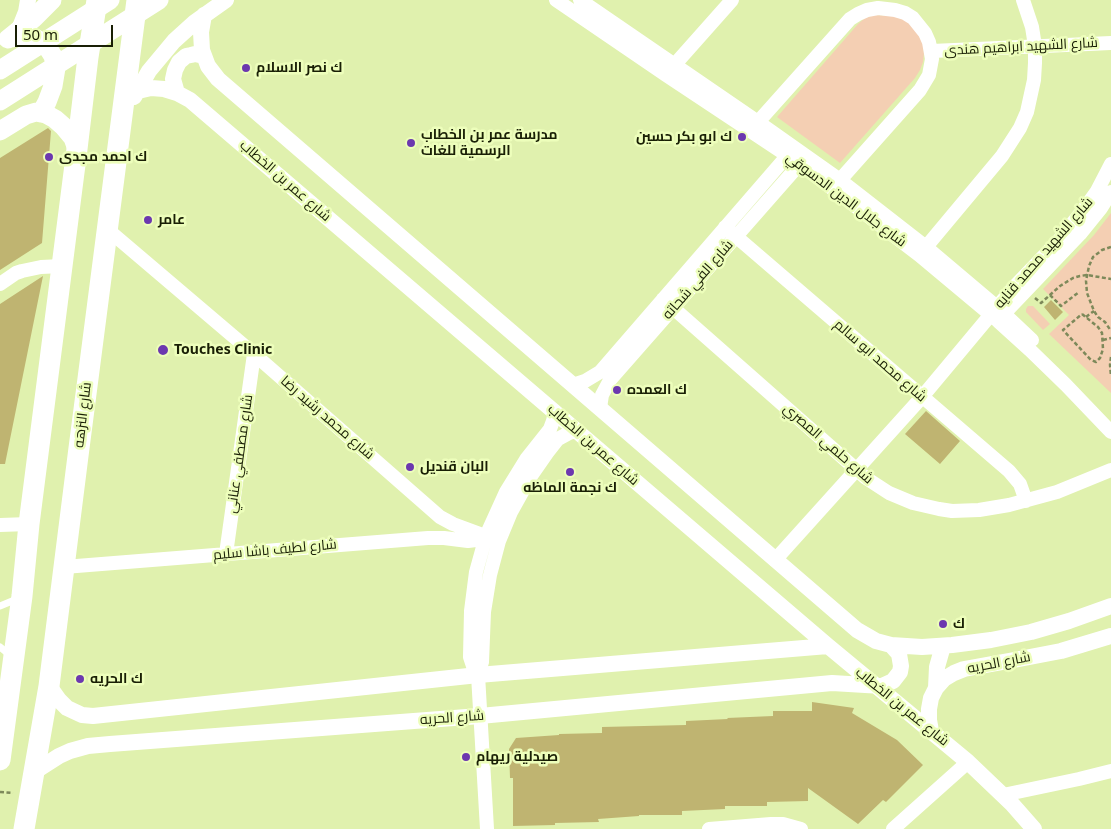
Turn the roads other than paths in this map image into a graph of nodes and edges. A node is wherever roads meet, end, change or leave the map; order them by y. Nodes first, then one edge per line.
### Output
1 (28, 0) edge
2 (52, 0) edge
3 (97, 0) edge
4 (110, 0) edge
5 (137, 0) edge
6 (159, 0) edge
7 (556, 0) edge
8 (580, 0) edge
9 (732, 0) edge
10 (1023, 0) edge
11 (216, 4) edge
12 (878, 4) edge
13 (9, 38) edge
14 (1111, 43) edge
15 (1035, 46) junction
16 (932, 51) junction
17 (204, 56) junction
18 (675, 64) junction
19 (0, 70) edge
20 (666, 75) junction
21 (138, 91) junction
22 (177, 93) junction
23 (0, 101) edge
24 (41, 112) junction
25 (122, 119) junction
26 (758, 122) junction
27 (0, 131) edge
28 (78, 149) junction
29 (791, 152) junction
30 (803, 160) junction
31 (1111, 164) edge
32 (840, 180) junction
33 (1111, 192) edge
34 (725, 227) junction
35 (108, 229) junction
36 (736, 237) junction
37 (922, 251) junction
38 (62, 266) junction
39 (0, 284) edge
40 (668, 303) junction
41 (997, 314) junction
42 (254, 354) junction
43 (573, 385) junction
44 (922, 397) junction
45 (600, 408) junction
46 (555, 412) junction
47 (1111, 418) edge
48 (577, 432) junction
49 (1111, 432) edge
50 (856, 470) junction
51 (1111, 470) edge
52 (1026, 501) junction
53 (440, 517) junction
54 (29, 524) junction
55 (0, 525) edge
56 (428, 538) junction
57 (493, 538) junction
58 (226, 554) junction
59 (775, 560) junction
60 (64, 567) junction
61 (22, 596) junction
62 (0, 606) edge
63 (1111, 606) edge
64 (1111, 636) edge
65 (891, 645) junction
66 (828, 646) junction
67 (943, 646) junction
68 (7, 652) edge
69 (478, 675) junction
70 (49, 686) junction
71 (876, 686) junction
72 (936, 688) junction
73 (4, 706) edge
74 (109, 715) junction
75 (480, 716) junction
76 (931, 731) junction
77 (110, 744) junction
78 (0, 760) edge
79 (968, 762) junction
80 (1111, 771) edge
81 (34, 772) junction
82 (1002, 795) junction
83 (24, 829) edge
84 (487, 829) edge
85 (709, 829) edge
86 (801, 829) edge
87 (893, 829) edge
88 (1034, 829) edge

1 - 13 street
2 - 13 main road
3 - 28 main road
4 - 19 main road
5 - 25 main road, شارع النزهه
6 - 23 main road
7 - 20 street, شارع جلال الدين الدسوقي
8 - 18 street, شارع جلال الدين الدسوقي
9 - 18 street
10 - 15 street
11 - 17 street
11 - 21 street
12 - 16 street
12 - 26 street
13 - 24 main road
14 - 15 street, شارع الشهيد ابراهيم هندى
15 - 16 street, شارع الشهيد ابراهيم هندى
15 - 37 street
16 - 32 street
17 - 22 street
17 - 43 street
18 - 20 street
18 - 26 street, شارع جلال الدين الدسوقي
20 - 29 street, شارع جلال الدين الدسوقي
21 - 22 street, شارع عمر بن الخطاب
21 - 25 street
22 - 46 street, شارع عمر بن الخطاب
24 - 27 main road
24 - 28 main road
25 - 35 main road, شارع النزهه
26 - 29 street, شارع جلال الدين الدسوقي
28 - 38 main road
29 - 30 street, شارع جلال الدين الدسوقي
29 - 34 street, شارع الفي شحاته
30 - 32 street, شارع جلال الدين الدسوقي
30 - 36 street, شارع الفي شحاته
30 - 37 street, شارع جلال الدين الدسوقي
31 - 41 street, شارع الشهيد محمد قنايه
32 - 37 street, شارع جلال الدين الدسوقي
33 - 41 street, شارع الشهيد محمد قنايه
34 - 36 street, شارع محمد ابو سالم
34 - 40 street, شارع الفي شحاته
35 - 42 street, شارع محمد رشيد رضا
35 - 60 main road, شارع النزهه
36 - 40 street, شارع الفي شحاته
36 - 44 street, شارع محمد ابو سالم
37 - 41 street, شارع جلال الدين الدسوقي
38 - 39 street
38 - 54 main road
40 - 43 street, شارع الفي شحاته
40 - 45 street, شارع الفي شحاته
40 - 50 street, شارع حلمي المصري
41 - 44 street
41 - 47 street, شارع جلال الدين الدسوقي
41 - 49 street, شارع جلال الدين الدسوقي
42 - 53 street, شارع محمد رشيد رضا
42 - 58 street, شارع مصطفي عناني
43 - 45 street
44 - 50 street
44 - 52 street, شارع محمد ابو سالم
45 - 59 street
46 - 48 street, شارع عمر بن الخطاب
46 - 57 street
48 - 57 street
48 - 66 street, شارع عمر بن الخطاب
50 - 52 street, شارع حلمي المصري
50 - 59 street
51 - 52 street, شارع حلمي المصري
53 - 56 street
53 - 57 street, شارع محمد رشيد رضا
54 - 55 street
54 - 61 main road
56 - 57 street, شارع لطيف باشا سليم
56 - 58 street, شارع لطيف باشا سليم
57 - 69 street
58 - 60 street, شارع لطيف باشا سليم
59 - 65 street
60 - 70 main road, شارع النزهه
61 - 62 lane
61 - 68 main road
63 - 67 street, شارع الحريه
64 - 72 street, شارع الحريه
65 - 67 street, شارع الحريه
65 - 71 street
66 - 69 street
66 - 71 street, شارع عمر بن الخطاب
67 - 72 street
68 - 73 main road
69 - 74 street
69 - 75 street
70 - 74 street
70 - 81 main road, شارع النزهه
71 - 75 street, شارع الحريه
71 - 76 street, شارع عمر بن الخطاب
72 - 76 street
73 - 78 main road
74 - 77 street
75 - 77 street, شارع الحريه
75 - 84 street
76 - 79 street, شارع عمر بن الخطاب
77 - 81 street, شارع الحريه
79 - 82 street, شارع عمر بن الخطاب
79 - 87 street
80 - 82 street
81 - 83 main road, شارع النزهه
82 - 88 street, شارع عمر بن الخطاب
85 - 86 street

